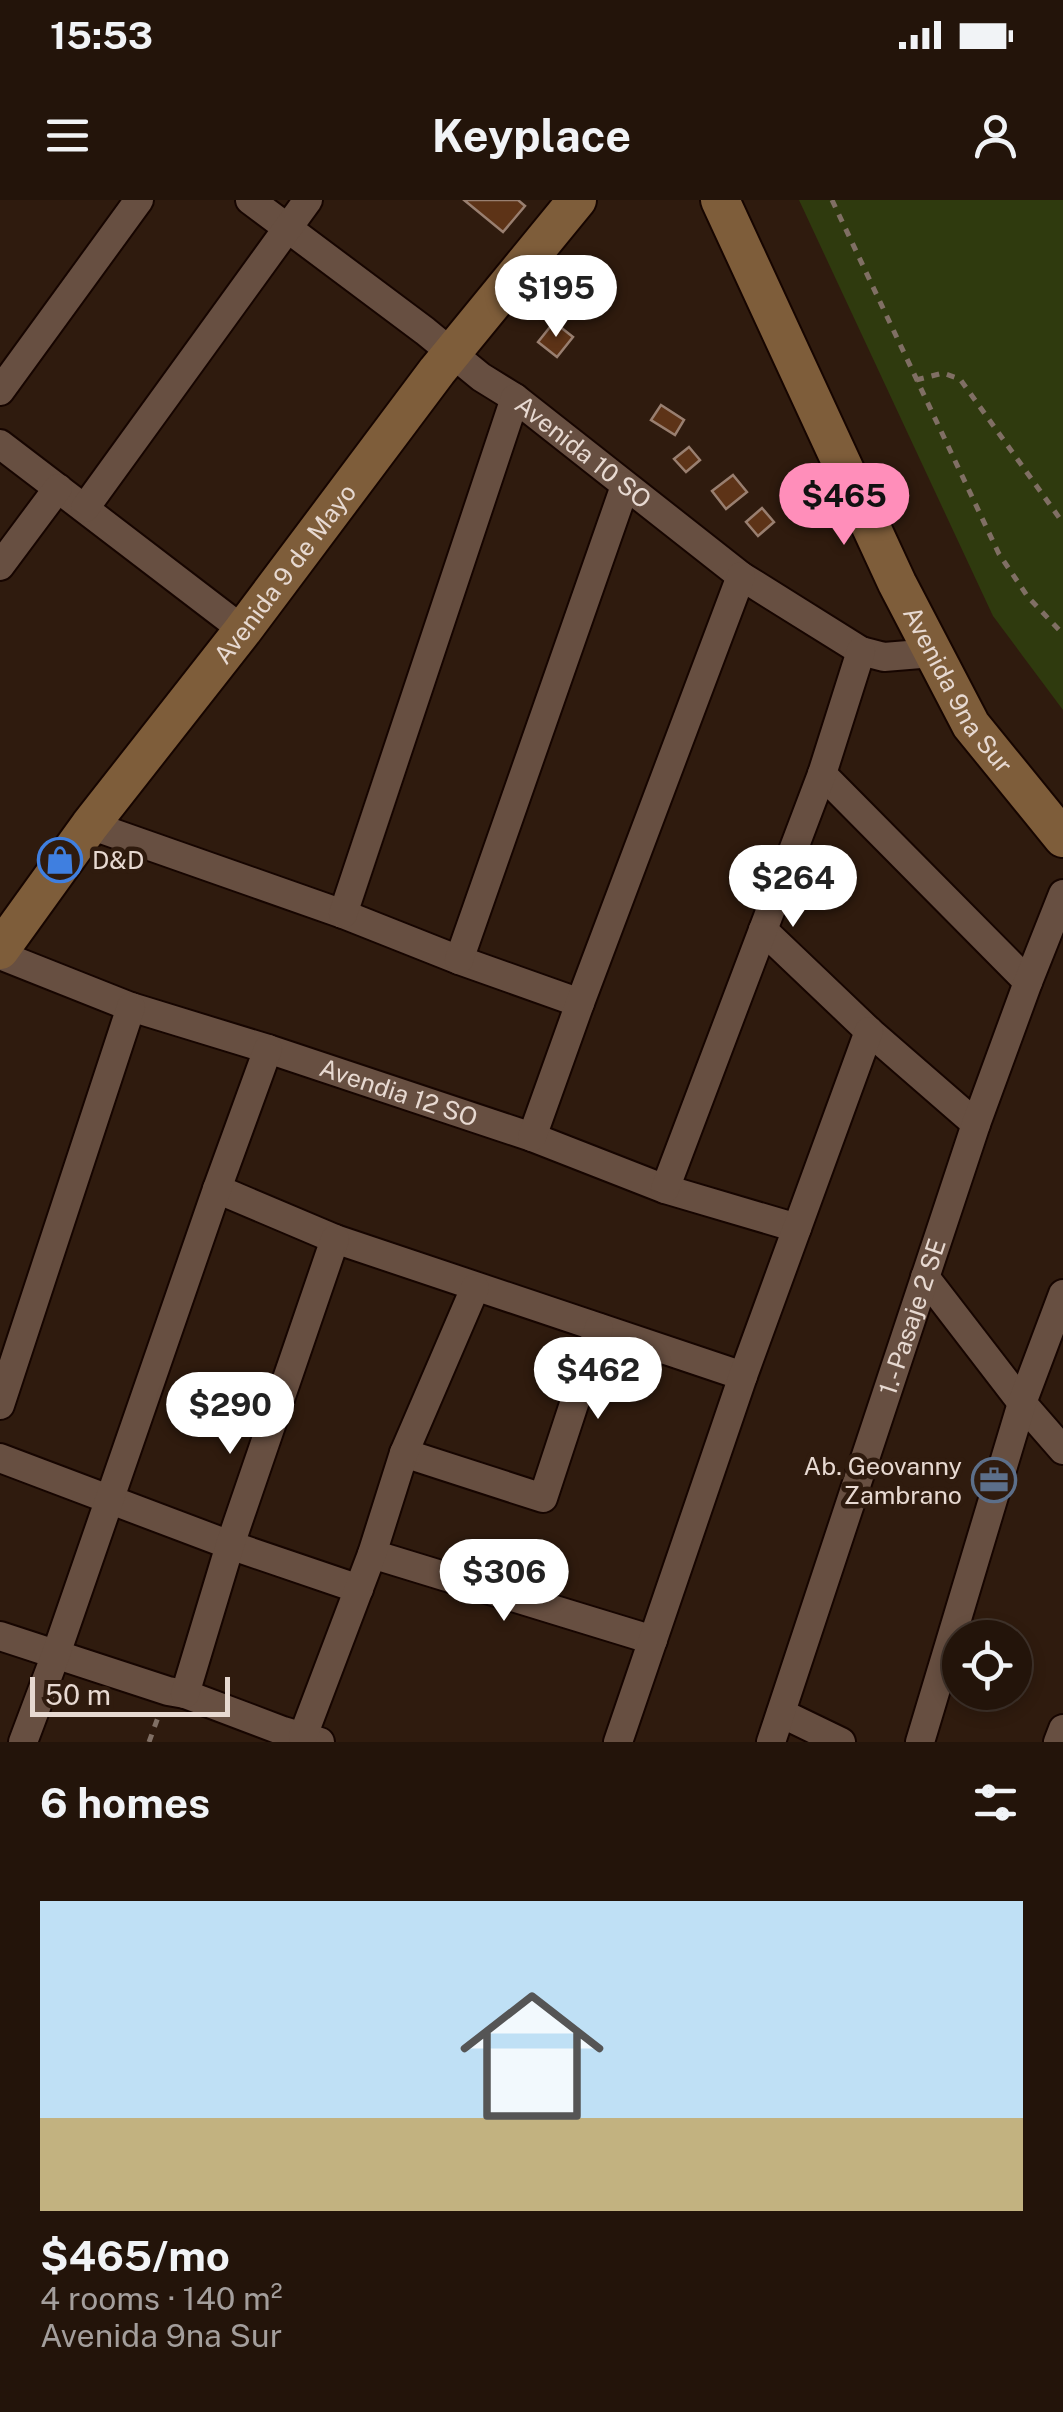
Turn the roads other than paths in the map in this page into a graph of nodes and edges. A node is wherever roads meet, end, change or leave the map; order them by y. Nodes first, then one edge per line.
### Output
1 (139, 200) edge
2 (250, 200) edge
3 (308, 200) edge
4 (577, 200) edge
5 (720, 200) edge
6 (287, 229) junction
7 (452, 354) junction
8 (0, 391) edge
9 (516, 398) junction
10 (0, 444) edge
11 (625, 486) junction
12 (58, 488) junction
13 (85, 508) junction
14 (0, 566) edge
15 (741, 576) junction
16 (243, 630) junction
17 (861, 650) junction
18 (933, 653) junction
19 (822, 774) junction
20 (90, 825) junction
21 (1063, 838) edge
22 (1063, 894) edge
23 (344, 914) junction
24 (762, 930) junction
25 (0, 953) edge
26 (459, 960) junction
27 (1028, 982) junction
28 (580, 1003) junction
29 (131, 1007) junction
30 (869, 1031) junction
31 (268, 1049) junction
32 (976, 1124) junction
33 (532, 1137) junction
34 (664, 1188) junction
35 (217, 1189) junction
36 (797, 1228) junction
37 (336, 1239) junction
38 (924, 1276) junction
39 (474, 1288) junction
40 (1063, 1294) edge
41 (599, 1328) junction
42 (743, 1376) junction
43 (1022, 1403) junction
44 (0, 1405) edge
45 (1063, 1450) edge
46 (404, 1453) junction
47 (0, 1458) edge
48 (109, 1499) junction
49 (230, 1544) junction
50 (372, 1554) junction
51 (359, 1588) junction
52 (0, 1636) edge
53 (653, 1640) junction
54 (56, 1654) junction
55 (186, 1694) junction
56 (781, 1714) junction
57 (1063, 1729) edge
58 (296, 1738) edge
59 (23, 1742) edge
60 (618, 1742) edge
61 (771, 1742) edge
62 (841, 1742) edge
63 (920, 1742) edge
64 (1058, 1742) edge

1 - 8 street
2 - 6 street, Avenida 10 SO
3 - 6 street
4 - 7 street, Avenida 9 de Mayo
5 - 18 street, Avenida 9na Sur
6 - 7 street, Avenida 10 SO
6 - 13 street
7 - 9 street, Avenida 10 SO
7 - 16 street, Avenida 9 de Mayo
9 - 11 street, Avenida 10 SO
9 - 23 street
10 - 12 street
11 - 15 street, Avenida 10 SO
11 - 26 street
12 - 13 street
12 - 14 street
13 - 16 street
15 - 17 street, Avenida 10 SO
15 - 28 street
16 - 20 street, Avenida 9 de Mayo
17 - 18 street, Avenida 10 SO
17 - 19 street
18 - 21 street, Avenida 9na Sur
19 - 24 street
19 - 27 street
20 - 23 street
20 - 25 street, Avenida 9 de Mayo
22 - 27 street, 1.- Pasaje 2 SE
23 - 26 street
24 - 30 street
24 - 34 street
25 - 29 street, Avendia 12 SO
26 - 28 street
27 - 32 street, 1.- Pasaje 2 SE
28 - 33 street
29 - 31 street, Avendia 12 SO
29 - 44 street
30 - 32 street
30 - 36 street
31 - 33 street, Avendia 12 SO
31 - 35 street
32 - 38 street, 1.- Pasaje 2 SE
33 - 34 street, Avendia 12 SO
34 - 36 street, Avendia 12 SO
35 - 37 street
35 - 48 street
36 - 42 street
37 - 39 street
37 - 49 street
38 - 43 street
38 - 56 street, 1.- Pasaje 2 SE
39 - 41 street
39 - 46 street
40 - 43 street
41 - 42 street
41 - 46 street
42 - 53 street
43 - 45 street
43 - 63 street
46 - 50 street
47 - 48 street
48 - 49 street
48 - 54 street
49 - 51 street
49 - 55 street
50 - 51 street
50 - 53 street
51 - 58 street
52 - 54 street
53 - 60 street
54 - 55 street
54 - 59 street
55 - 58 street
56 - 61 street, 1.- Pasaje 2 SE
56 - 62 street
57 - 64 street

